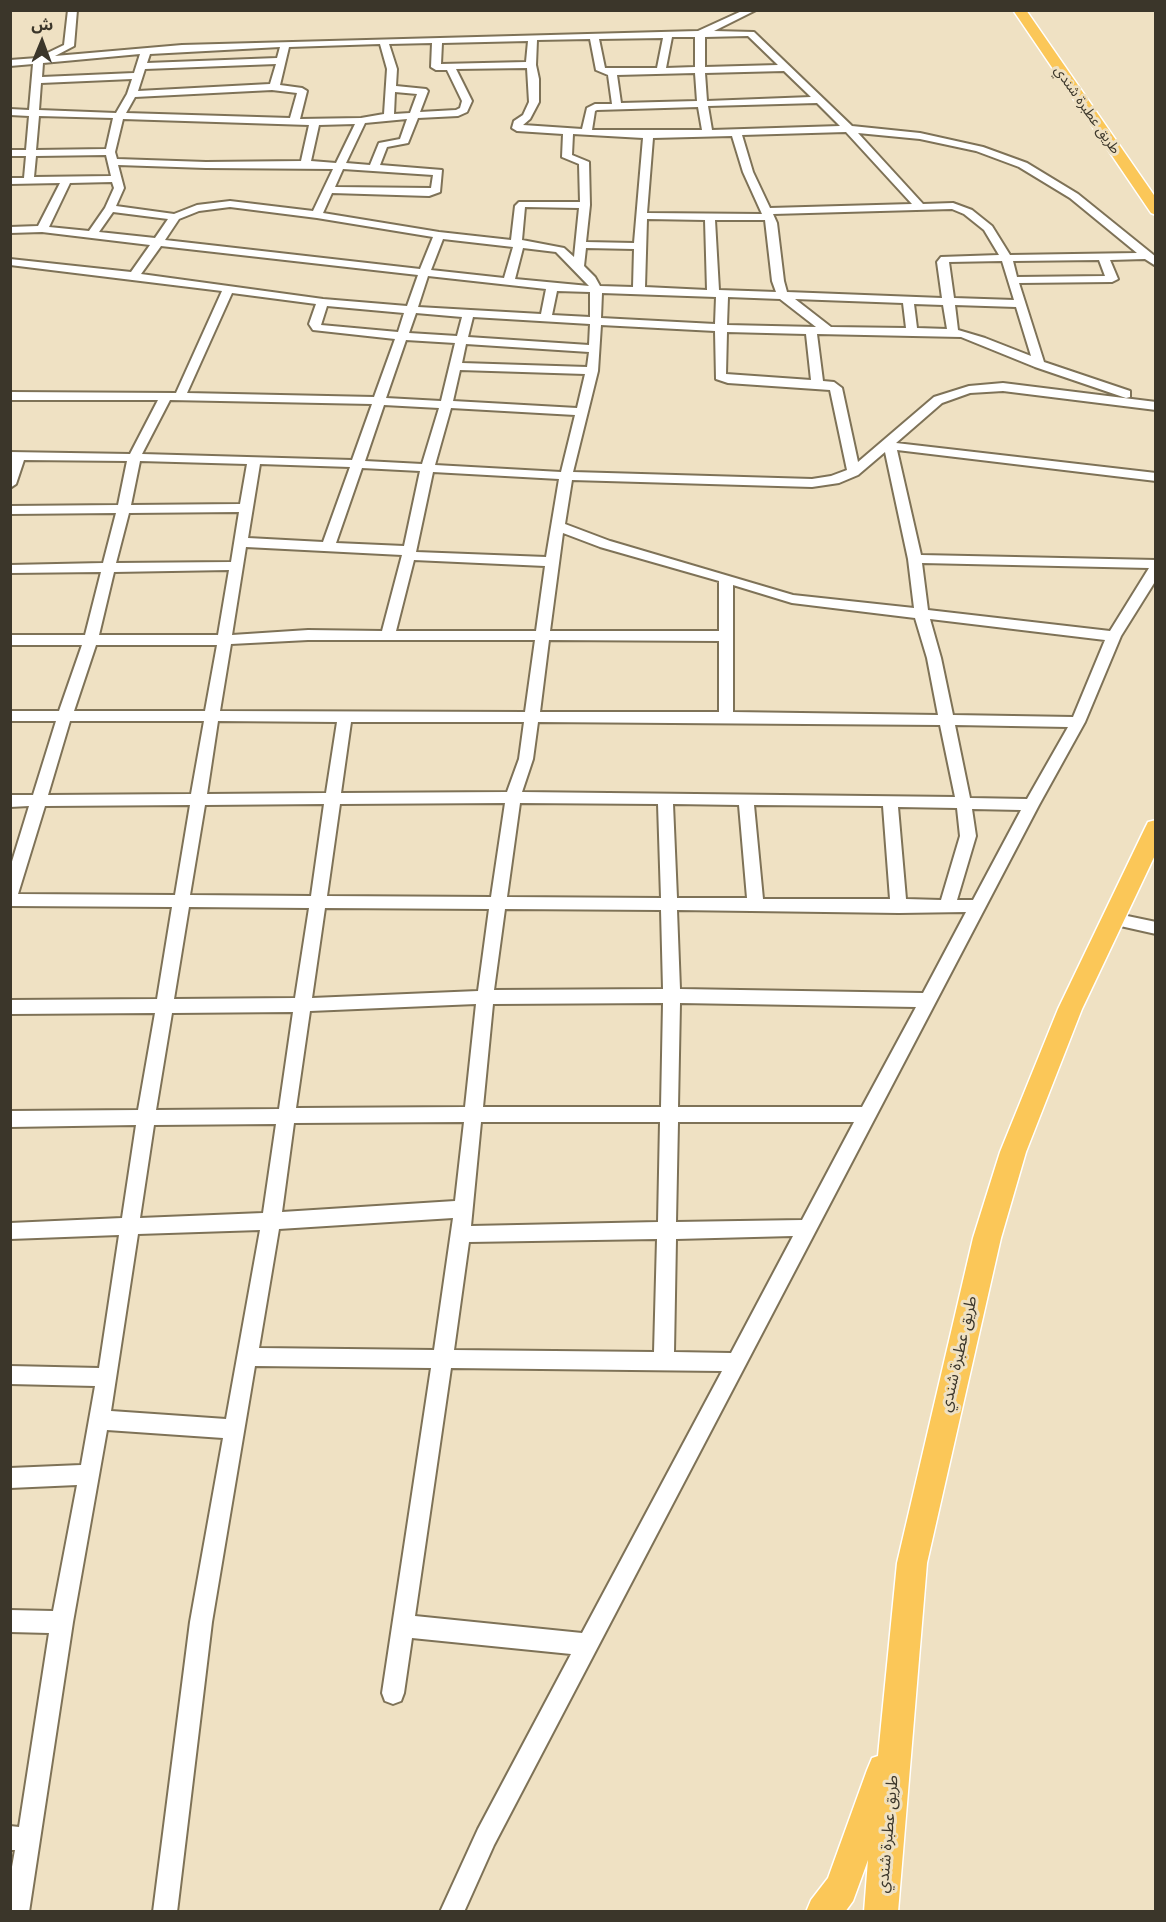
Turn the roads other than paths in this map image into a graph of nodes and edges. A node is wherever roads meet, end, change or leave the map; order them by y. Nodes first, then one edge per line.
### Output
1 (73, 10) edge
2 (752, 10) edge
3 (1019, 10) edge
4 (668, 34) junction
5 (700, 34) junction
6 (594, 36) junction
7 (533, 37) junction
8 (437, 40) junction
9 (384, 41) junction
10 (285, 44) junction
11 (146, 50) junction
12 (38, 61) junction
13 (282, 61) junction
14 (10, 63) edge
15 (531, 65) junction
16 (450, 67) junction
17 (784, 68) junction
18 (661, 70) junction
19 (699, 70) junction
20 (139, 71) junction
21 (612, 71) junction
22 (37, 80) junction
23 (272, 87) junction
24 (392, 89) junction
25 (132, 94) junction
26 (817, 100) junction
27 (701, 104) junction
28 (617, 106) junction
29 (10, 112) edge
30 (35, 112) junction
31 (118, 116) junction
32 (389, 117) junction
33 (414, 117) junction
34 (294, 121) junction
35 (361, 121) junction
36 (315, 122) junction
37 (849, 129) junction
38 (568, 131) junction
39 (587, 132) junction
40 (707, 133) junction
41 (736, 133) junction
42 (648, 135) junction
43 (10, 153) edge
44 (31, 153) junction
45 (111, 157) junction
46 (305, 164) junction
47 (338, 166) junction
48 (375, 169) junction
49 (116, 178) junction
50 (29, 180) junction
51 (10, 181) edge
52 (66, 181) junction
53 (327, 190) junction
54 (585, 205) junction
55 (110, 208) junction
56 (374, 208) junction
57 (921, 208) junction
58 (1155, 210) edge
59 (767, 214) junction
60 (317, 215) junction
61 (642, 216) junction
62 (710, 216) junction
63 (175, 217) junction
64 (42, 229) junction
65 (10, 230) edge
66 (92, 234) junction
67 (439, 235) junction
68 (154, 243) junction
69 (518, 243) junction
70 (580, 245) junction
71 (639, 246) junction
72 (1103, 255) junction
73 (1006, 258) junction
74 (1151, 260) edge
75 (10, 262) edge
76 (578, 267) junction
77 (424, 273) junction
78 (134, 276) junction
79 (1013, 279) junction
80 (509, 281) junction
81 (552, 286) junction
82 (229, 288) junction
83 (596, 289) junction
84 (639, 289) junction
85 (718, 292) junction
86 (783, 296) junction
87 (908, 300) junction
88 (950, 301) junction
89 (323, 302) junction
90 (1022, 304) junction
91 (411, 309) junction
92 (468, 314) junction
93 (546, 319) junction
94 (596, 322) junction
95 (720, 329) junction
96 (811, 331) junction
97 (830, 332) junction
98 (912, 332) junction
99 (953, 333) junction
100 (402, 336) junction
101 (463, 339) junction
102 (595, 348) junction
103 (1039, 364) junction
104 (456, 366) junction
105 (591, 372) junction
106 (817, 384) junction
107 (10, 396) edge
108 (166, 396) junction
109 (180, 396) junction
110 (380, 401) junction
111 (445, 404) junction
112 (1155, 405) edge
113 (583, 411) junction
114 (886, 445) junction
115 (15, 456) edge
116 (134, 457) junction
117 (254, 460) junction
118 (358, 464) junction
119 (427, 469) junction
120 (854, 472) junction
121 (566, 477) junction
122 (1155, 477) edge
123 (10, 484) edge
124 (245, 508) junction
125 (10, 510) edge
126 (123, 510) junction
127 (558, 526) junction
128 (239, 542) junction
129 (328, 547) junction
130 (410, 553) junction
131 (915, 559) junction
132 (552, 562) junction
133 (236, 566) junction
134 (1155, 566) edge
135 (110, 568) junction
136 (10, 569) edge
137 (726, 578) junction
138 (921, 613) junction
139 (388, 636) junction
140 (542, 636) junction
141 (725, 636) junction
142 (1114, 636) junction
143 (91, 639) junction
144 (10, 640) edge
145 (224, 640) junction
146 (10, 716) edge
147 (65, 716) junction
148 (345, 716) junction
149 (726, 717) junction
150 (212, 718) junction
151 (533, 718) junction
152 (946, 719) junction
153 (1078, 722) junction
154 (513, 797) junction
155 (198, 798) junction
156 (333, 798) junction
157 (665, 798) junction
158 (746, 800) junction
159 (10, 801) edge
160 (40, 801) junction
161 (890, 801) junction
162 (964, 804) junction
163 (1031, 805) junction
164 (1155, 828) edge
165 (10, 895) edge
166 (10, 900) edge
167 (181, 902) junction
168 (499, 902) junction
169 (317, 903) junction
170 (668, 904) junction
171 (755, 904) junction
172 (947, 905) junction
173 (978, 906) junction
174 (899, 907) junction
175 (1113, 919) junction
176 (1155, 927) edge
177 (672, 996) junction
178 (485, 997) junction
179 (928, 1000) junction
180 (165, 1005) junction
181 (302, 1005) junction
182 (10, 1007) edge
183 (668, 1113) junction
184 (472, 1114) junction
185 (868, 1115) junction
186 (146, 1117) junction
187 (286, 1117) junction
188 (10, 1119) edge
189 (464, 1209) junction
190 (271, 1221) junction
191 (131, 1226) junction
192 (807, 1228) junction
193 (667, 1229) junction
194 (10, 1232) edge
195 (461, 1234) junction
196 (247, 1357) junction
197 (443, 1357) junction
198 (664, 1362) junction
199 (737, 1362) junction
200 (10, 1375) edge
201 (107, 1377) junction
202 (99, 1420) junction
203 (234, 1429) junction
204 (88, 1476) junction
205 (10, 1478) edge
206 (10, 1621) edge
207 (62, 1622) junction
208 (404, 1626) junction
209 (588, 1645) junction
210 (393, 1693) dead end
211 (896, 1737) junction
212 (20, 1839) edge
213 (17, 1911) edge
214 (165, 1911) edge
215 (452, 1911) edge
216 (823, 1911) edge
217 (881, 1911) edge

1 - 12 street
2 - 5 street
3 - 58 highway, طريق عطبرة شندي
4 - 5 street
4 - 6 street
4 - 18 street
5 - 17 street
5 - 19 street
6 - 7 street
6 - 21 street
7 - 8 street
7 - 15 street
8 - 9 street
8 - 16 street
9 - 10 street
9 - 24 street
10 - 11 street
10 - 13 street
11 - 12 street
11 - 20 street
12 - 14 street
12 - 22 street
13 - 20 street
13 - 23 street
15 - 16 street
15 - 38 street
16 - 33 street
17 - 19 street
17 - 26 street
18 - 19 street
18 - 21 street
19 - 27 street
20 - 22 street
20 - 25 street
21 - 28 street
22 - 30 street
23 - 25 street
23 - 34 street
24 - 32 street
24 - 33 street
25 - 31 street
26 - 27 street
26 - 37 street
27 - 28 street
27 - 40 street
28 - 39 street
29 - 30 street
30 - 31 street
30 - 44 street
31 - 34 street
31 - 45 street
32 - 33 street
32 - 35 street
33 - 48 street
34 - 36 street
35 - 36 street
35 - 47 street
36 - 46 street
37 - 41 street
37 - 57 street
37 - 74 street
38 - 39 street
38 - 54 street
39 - 42 street
40 - 41 street
40 - 42 street
41 - 59 street
42 - 61 street
43 - 44 street
44 - 45 street
44 - 50 street
45 - 46 street
45 - 49 street
46 - 47 street
47 - 48 street
47 - 53 street
48 - 56 street
49 - 52 street
49 - 55 street
50 - 51 street
50 - 52 street
52 - 64 street
53 - 56 street
53 - 60 street
54 - 69 street
54 - 70 street
55 - 63 street
55 - 66 street
56 - 60 street
56 - 67 street
57 - 59 street
57 - 73 street
59 - 62 street
59 - 86 street
60 - 63 street
61 - 62 street
61 - 71 street
62 - 85 street
63 - 68 street
64 - 65 street
64 - 66 street
66 - 68 street
67 - 69 street
67 - 77 street
68 - 77 street
68 - 78 street
69 - 76 street
69 - 80 street
70 - 71 street
70 - 76 street
71 - 84 street
72 - 73 street
72 - 74 street
72 - 79 street
73 - 79 street
73 - 88 street
75 - 78 street
76 - 83 street
77 - 80 street
77 - 91 street
78 - 82 street
79 - 90 street
80 - 81 street
81 - 83 street
81 - 93 street
82 - 89 street
82 - 109 street
83 - 84 street
83 - 94 street
84 - 85 street
85 - 86 street
85 - 95 street
86 - 87 street
86 - 97 street
87 - 88 street
87 - 98 street
88 - 90 street
88 - 99 street
89 - 91 street
89 - 100 street
90 - 103 street
91 - 92 street
91 - 100 street
92 - 93 street
92 - 101 street
93 - 94 street
94 - 95 street
94 - 102 street
95 - 96 street
95 - 106 street
96 - 97 street
96 - 106 street
97 - 98 street
98 - 99 street
99 - 103 street
100 - 101 street
100 - 110 street
101 - 102 street
101 - 104 street
102 - 105 street
103 - 112 street
104 - 105 street
104 - 111 street
105 - 113 street
106 - 120 street
107 - 108 street
108 - 109 street
108 - 116 street
109 - 110 street
110 - 111 street
110 - 118 street
111 - 113 street
111 - 119 street
112 - 114 street
113 - 121 street
114 - 120 street
114 - 122 street
114 - 131 street
115 - 116 street
115 - 123 street
116 - 117 street
116 - 126 street
117 - 118 street
117 - 124 street
118 - 119 street
118 - 129 street
119 - 121 street
119 - 130 street
120 - 121 street
121 - 127 street
124 - 126 street
124 - 128 street
125 - 126 street
126 - 135 street
127 - 132 street
127 - 137 street
128 - 129 street
128 - 133 street
129 - 130 street
130 - 132 street
130 - 139 street
131 - 134 street
131 - 138 street
132 - 140 street
133 - 135 street
133 - 145 street
134 - 142 street
135 - 136 street
135 - 143 street
137 - 138 street
137 - 141 street
138 - 142 street
138 - 152 street
139 - 140 street
139 - 145 street
140 - 141 street
140 - 151 street
141 - 149 street
142 - 153 street
143 - 144 street
143 - 145 street
143 - 147 street
145 - 150 street
146 - 147 street
147 - 150 street
147 - 160 street
148 - 150 street
148 - 151 street
148 - 156 street
149 - 151 street
149 - 152 street
150 - 155 street
151 - 154 street
152 - 153 street
152 - 162 street
153 - 163 street
154 - 156 street
154 - 157 street
154 - 168 street
155 - 156 street
155 - 160 street
155 - 167 street
156 - 169 street
157 - 158 street
157 - 170 street
158 - 161 street
158 - 171 street
159 - 160 street
160 - 165 street
161 - 162 street
161 - 174 street
162 - 163 street
162 - 172 street
163 - 173 street
164 - 175 highway, طريق عطبرة شندي
166 - 167 street
167 - 169 street
167 - 180 street
168 - 169 street
168 - 170 street
168 - 178 street
169 - 181 street
170 - 171 street
170 - 177 street
171 - 174 street
172 - 173 street
172 - 174 street
173 - 179 street
175 - 176 street
175 - 211 highway, طريق عطبرة شندي
177 - 178 street
177 - 179 street
177 - 183 street
178 - 181 street
178 - 184 street
179 - 185 street
180 - 181 street
180 - 182 street
180 - 186 street
181 - 187 street
183 - 184 street
183 - 185 street
183 - 193 street
184 - 187 street
184 - 189 street
185 - 192 street
186 - 187 street
186 - 188 street
186 - 191 street
187 - 190 street
189 - 190 street
189 - 195 street
190 - 191 street
190 - 196 street
191 - 194 street
191 - 201 street
192 - 193 street
192 - 199 street
193 - 195 street
193 - 198 street
195 - 197 street
196 - 197 street
196 - 203 street
197 - 198 street
197 - 208 street
198 - 199 street
199 - 209 street
200 - 201 street
201 - 202 street
202 - 203 street
202 - 204 street
203 - 214 street
204 - 205 street
204 - 207 street
206 - 207 street
207 - 212 street
208 - 209 street
208 - 210 street
209 - 215 street
211 - 216 highway
211 - 217 highway, طريق عطبرة شندي
212 - 213 street

